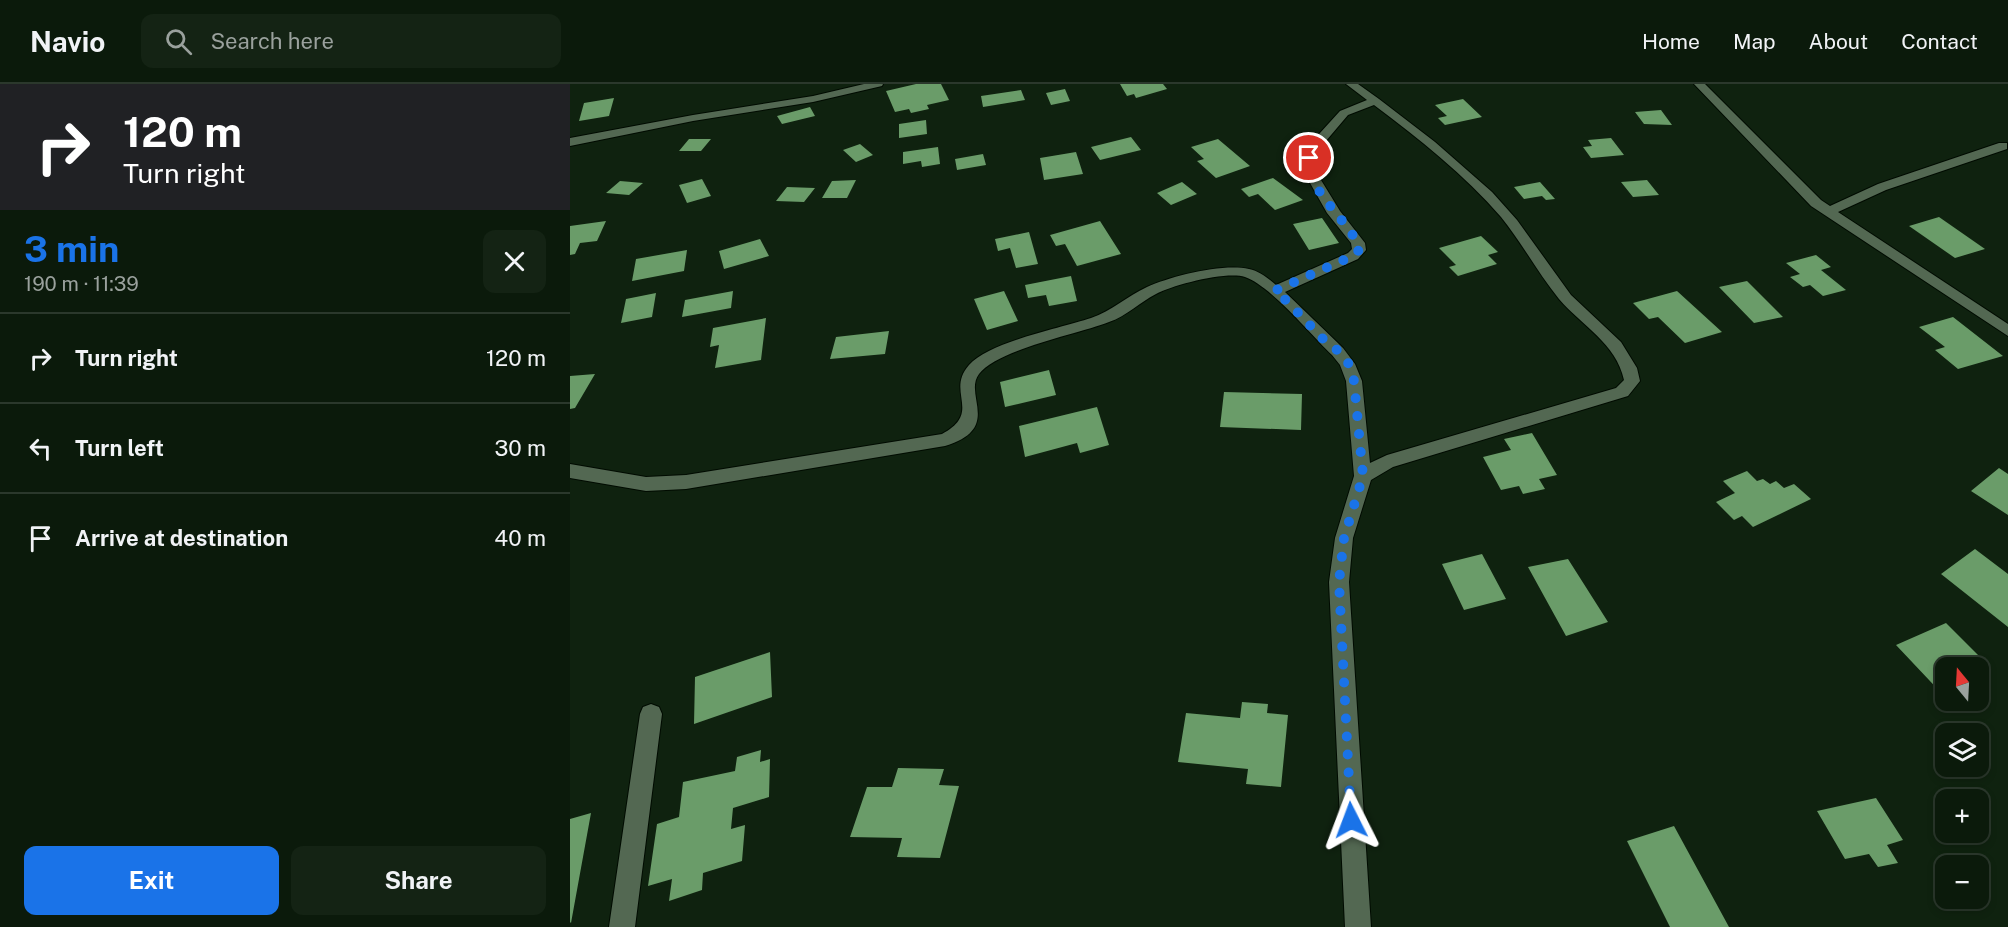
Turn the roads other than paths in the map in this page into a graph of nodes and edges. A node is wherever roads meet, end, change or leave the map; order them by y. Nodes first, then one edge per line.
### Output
1 (878, 84) edge
2 (1352, 84) edge
3 (1699, 84) edge
4 (1375, 101) junction
5 (570, 142) edge
6 (2002, 146) dead end
7 (1828, 212) junction
8 (1274, 291) junction
9 (2008, 331) edge
10 (570, 471) edge
11 (1363, 476) junction
12 (651, 714) dead end
13 (622, 927) edge
14 (1358, 927) edge

1 - 5 street
2 - 4 street
3 - 7 street
4 - 8 street
4 - 11 street
6 - 7 street
7 - 9 street
8 - 10 street
8 - 11 street
11 - 14 street
12 - 13 street

